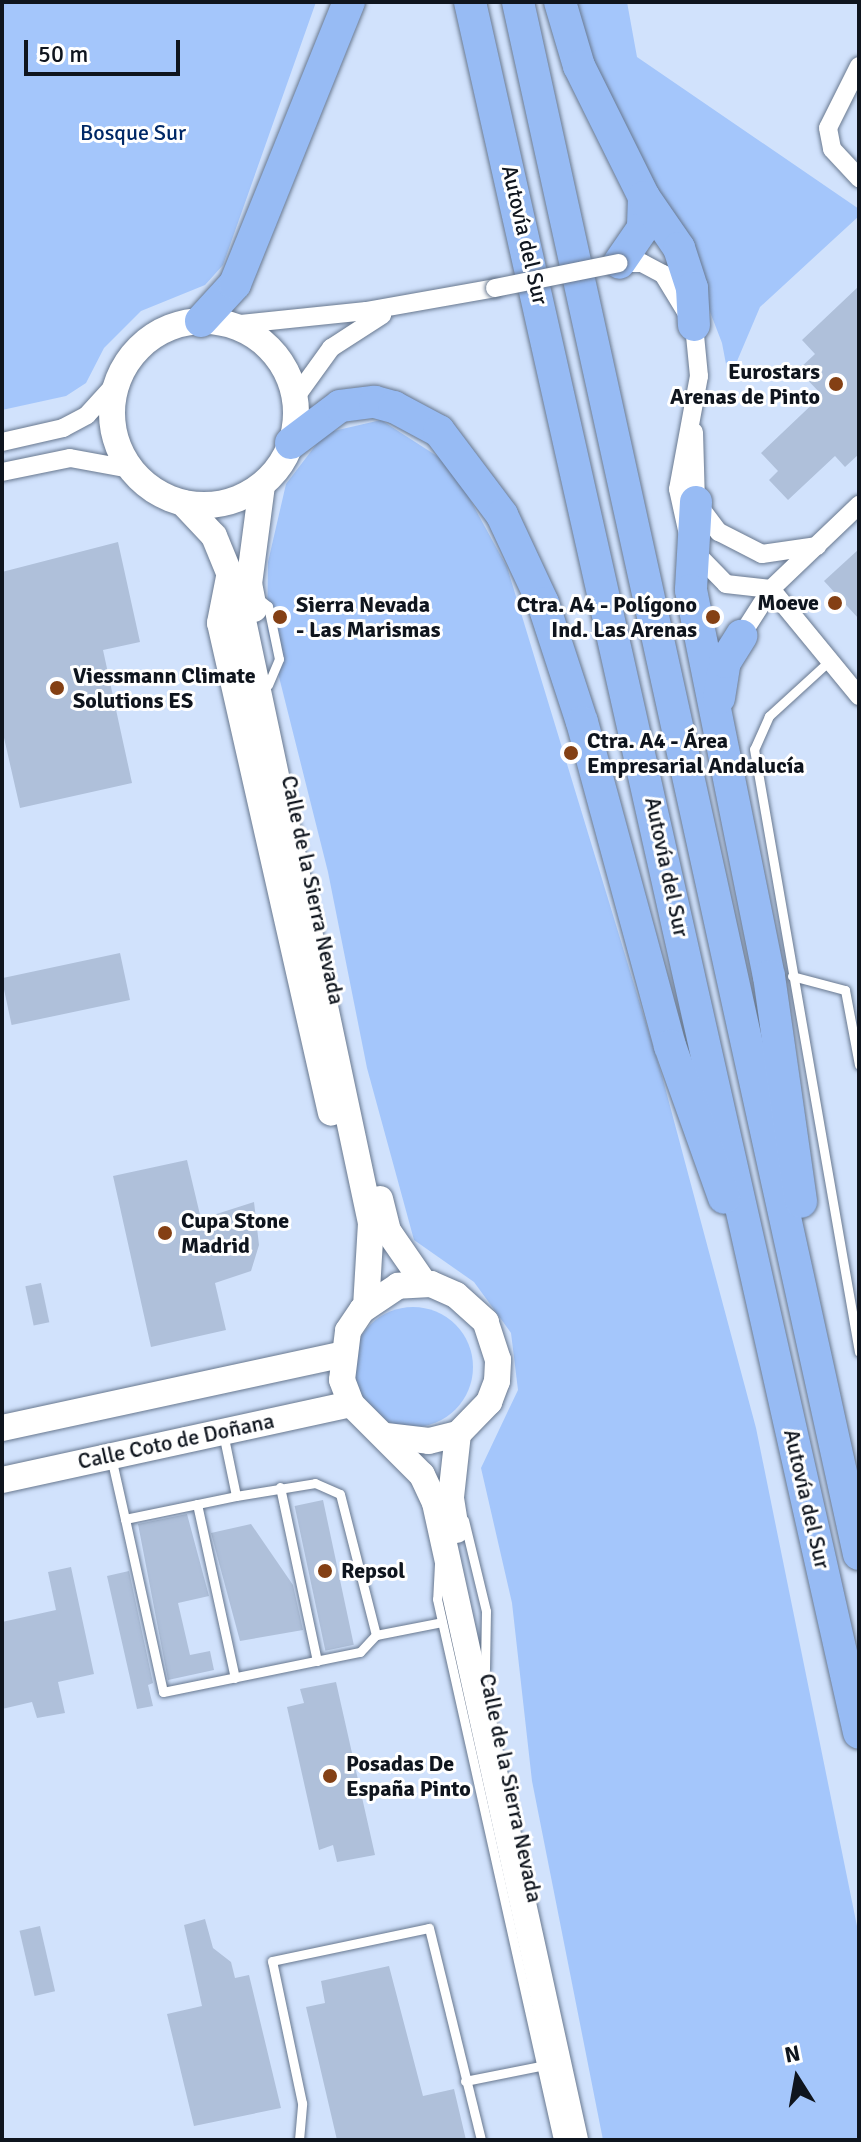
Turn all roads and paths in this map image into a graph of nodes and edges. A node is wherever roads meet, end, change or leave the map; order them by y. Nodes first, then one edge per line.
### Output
1 (349, 2) edge
2 (470, 2) edge
3 (518, 2) edge
4 (533, 2) edge
5 (560, 2) edge
6 (859, 66) edge
7 (535, 75) junction
8 (859, 178) edge
9 (644, 197) junction
10 (619, 263) junction
11 (407, 305) junction
12 (216, 323) junction
13 (694, 325) junction
14 (117, 382) junction
15 (295, 398) junction
16 (694, 407) junction
17 (2, 442) edge
18 (291, 443) junction
19 (130, 469) junction
20 (2, 472) edge
21 (262, 485) junction
22 (696, 502) junction
23 (183, 503) junction
24 (859, 505) edge
25 (817, 546) junction
26 (691, 548) junction
27 (762, 554) junction
28 (239, 585) junction
29 (771, 589) junction
30 (741, 636) joint
31 (827, 663) junction
32 (859, 696) edge
33 (719, 718) junction
34 (792, 976) junction
35 (859, 1065) edge
36 (424, 1283) junction
37 (800, 1289) junction
38 (761, 1291) junction
39 (366, 1307) junction
40 (859, 1352) edge
41 (341, 1355) junction
42 (351, 1404) junction
43 (2, 1428) edge
44 (222, 1431) junction
45 (458, 1434) junction
46 (386, 1436) junction
47 (111, 1455) junction
48 (2, 1480) edge
49 (280, 1487) junction
50 (236, 1496) junction
51 (197, 1504) junction
52 (125, 1519) junction
53 (443, 1537) junction
54 (859, 1554) edge
55 (442, 1622) junction
56 (376, 1635) junction
57 (317, 1661) junction
58 (235, 1678) junction
59 (859, 1733) edge
60 (540, 2066) junction
61 (465, 2081) junction
62 (299, 2140) edge
63 (481, 2140) edge
64 (558, 2140) edge
65 (575, 2140) edge
66 (588, 2140) edge

1 - 12 highway
2 - 38 highway, Autovía del Sur
3 - 7 highway, Autovía del Sur
4 - 7 highway
5 - 9 highway
6 - 8 street
7 - 37 highway, Autovía del Sur
9 - 10 highway
9 - 13 highway
10 - 11 street, bridge
10 - 13 street
11 - 12 street
11 - 15 street
12 - 14 main road
12 - 15 main road
13 - 16 street
14 - 17 street
14 - 19 main road
15 - 18 main road
16 - 22 street
16 - 26 street
18 - 21 main road
18 - 38 highway
19 - 20 street
19 - 23 main road
21 - 23 main road
21 - 28 main road, Calle de la Sierra Nevada
22 - 26 highway
22 - 27 street
23 - 28 main road, Calle de la Sierra Nevada
24 - 25 street
25 - 27 street
25 - 29 street
26 - 29 street
26 - 33 highway
27 - 29 street
28 - 36 main road, Calle de la Sierra Nevada
28 - 39 main road
29 - 30 street
29 - 31 street
30 - 33 highway
31 - 32 street
31 - 34 lane
33 - 37 highway
34 - 35 lane
34 - 40 lane
36 - 39 main road
36 - 45 main road
37 - 54 highway, Autovía del Sur
38 - 59 highway, Autovía del Sur
39 - 41 main road
41 - 42 main road
41 - 43 main road
42 - 44 main road, Calle Coto de Doñana
42 - 46 main road
44 - 47 main road, Calle Coto de Doñana
44 - 50 lane
45 - 46 main road
45 - 66 main road, Calle de la Sierra Nevada
46 - 53 main road
47 - 48 main road, Calle Coto de Doñana
47 - 52 lane
49 - 50 lane
49 - 56 lane
49 - 57 lane
50 - 51 lane
51 - 52 lane
51 - 58 lane
52 - 58 lane
53 - 55 lane
53 - 65 main road
55 - 56 lane
55 - 60 lane
56 - 57 lane
57 - 58 lane
60 - 61 lane
60 - 64 lane
61 - 62 lane
61 - 63 lane

